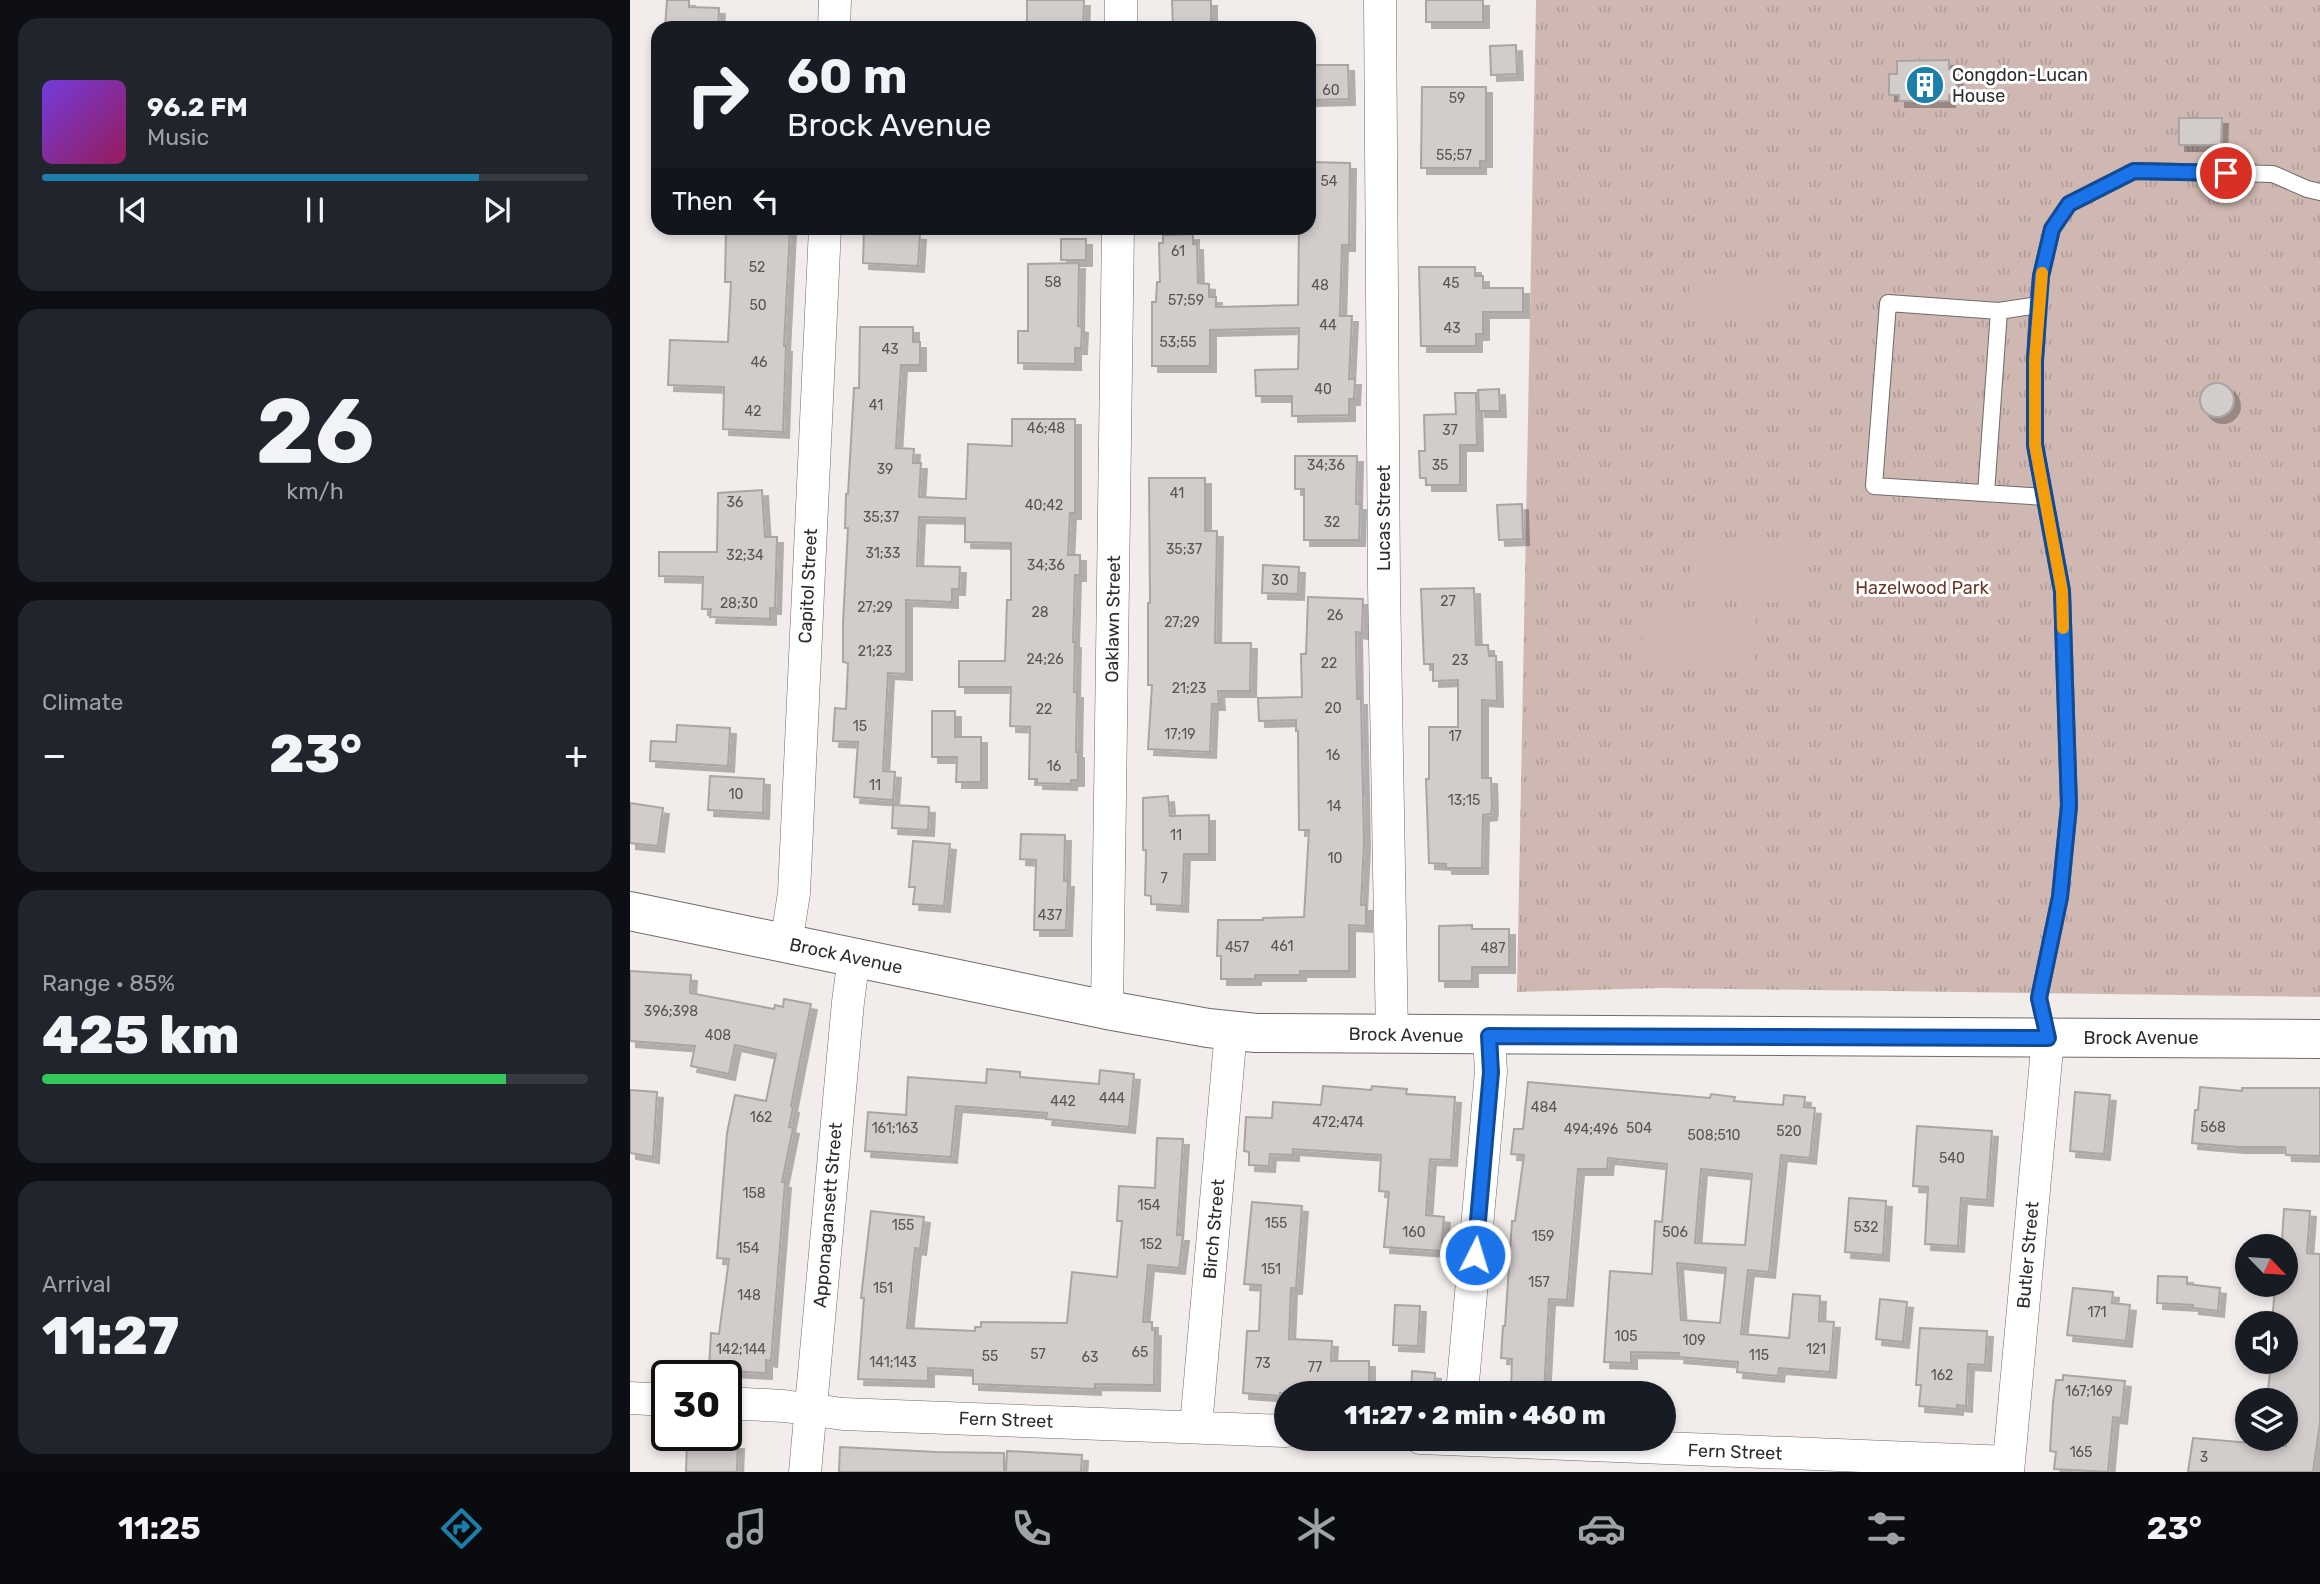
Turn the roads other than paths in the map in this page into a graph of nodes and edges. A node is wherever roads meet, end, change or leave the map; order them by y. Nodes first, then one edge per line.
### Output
1 (835, 0) edge
2 (1121, 0) edge
3 (1380, 0) edge
4 (834, 21) edge
5 (1121, 21) edge
6 (2320, 192) edge
7 (824, 235) edge
8 (1118, 235) edge
9 (2038, 305) junction
10 (1999, 311) junction
11 (1986, 493) junction
12 (2044, 497) junction
13 (630, 911) edge
14 (786, 944) junction
15 (854, 958) junction
16 (1107, 1010) junction
17 (1231, 1031) junction
18 (1392, 1036) junction
19 (1489, 1036) junction
20 (2048, 1038) junction
21 (2320, 1039) edge
22 (1463, 1381) edge
23 (630, 1398) edge
24 (651, 1399) edge
25 (742, 1404) edge
26 (810, 1410) junction
27 (1196, 1426) junction
28 (1274, 1430) edge
29 (1676, 1451) edge
30 (2008, 1467) edge
31 (805, 1472) edge

1 - 4 street
2 - 5 street
3 - 18 street, Lucas Street
6 - 9 lane
7 - 14 street, Capitol Street
8 - 16 street, Oaklawn Street
9 - 10 lane
9 - 12 lane
10 - 11 lane
10 - 11 lane
11 - 12 lane
12 - 20 lane
13 - 14 main road, Brock Avenue
14 - 15 main road, Brock Avenue
15 - 16 main road, Brock Avenue
15 - 26 street, Apponagansett Street
16 - 17 main road, Brock Avenue
17 - 18 main road, Brock Avenue
17 - 27 street, Birch Street
18 - 19 main road, Brock Avenue
19 - 20 main road, Brock Avenue
19 - 22 street
20 - 21 main road, Brock Avenue
20 - 30 street, Butler Street
23 - 24 street
25 - 26 street, Fern Street
26 - 27 street, Fern Street
26 - 31 street, Apponagansett Street
27 - 28 street, Fern Street
29 - 30 street, Fern Street

